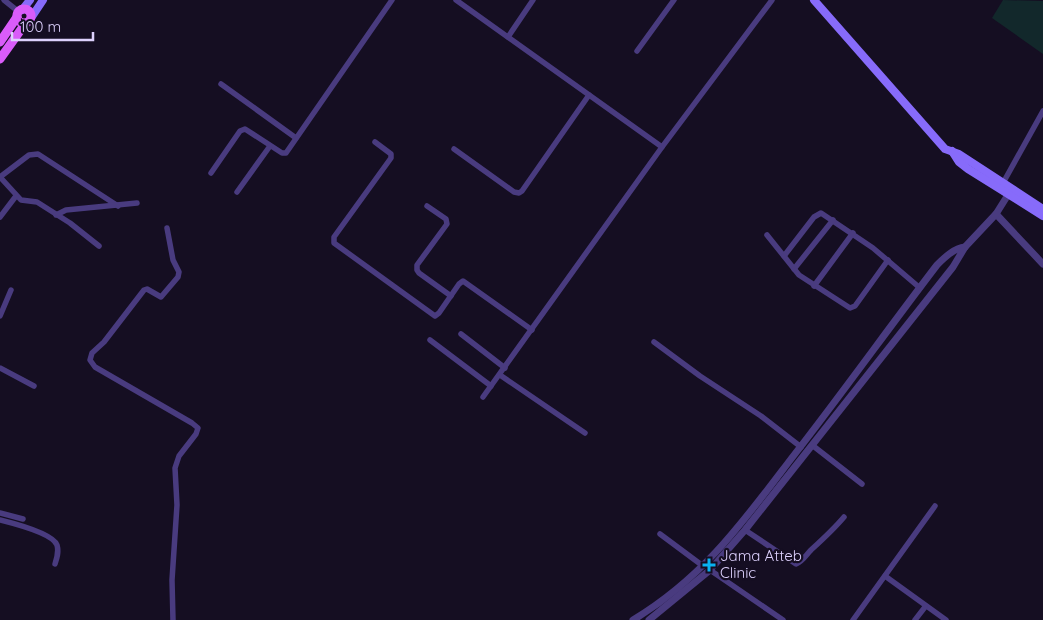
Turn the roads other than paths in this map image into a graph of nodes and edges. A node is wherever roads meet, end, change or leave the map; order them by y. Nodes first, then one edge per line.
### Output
1 (4, 0) edge
2 (30, 0) edge
3 (43, 0) edge
4 (392, 0) edge
5 (456, 0) edge
6 (533, 0) edge
7 (674, 0) edge
8 (814, 0) edge
9 (820, 0) edge
10 (771, 1) edge
11 (19, 13) junction
12 (28, 21) junction
13 (508, 37) junction
14 (0, 42) edge
15 (637, 51) dead end
16 (0, 59) edge
17 (221, 84) dead end
18 (589, 95) junction
19 (1043, 111) edge
20 (296, 138) junction
21 (375, 142) dead end
22 (270, 146) junction
23 (662, 147) junction
24 (454, 149) dead end
25 (951, 150) junction
26 (211, 173) dead end
27 (0, 177) edge
28 (1003, 183) junction
29 (1010, 191) junction
30 (237, 192) dead end
31 (16, 196) junction
32 (137, 203) dead end
33 (118, 206) junction
34 (427, 206) dead end
35 (1043, 208) edge
36 (56, 214) junction
37 (996, 214) junction
38 (1043, 216) edge
39 (0, 217) edge
40 (833, 220) junction
41 (166, 228) dead end
42 (853, 233) junction
43 (767, 235) dead end
44 (100, 246) dead end
45 (965, 247) junction
46 (784, 256) junction
47 (888, 260) junction
48 (1043, 264) edge
49 (794, 270) junction
50 (814, 286) junction
51 (920, 288) junction
52 (11, 290) dead end
53 (450, 296) junction
54 (0, 316) edge
55 (532, 330) junction
56 (461, 334) dead end
57 (430, 340) dead end
58 (654, 342) dead end
59 (861, 367) junction
60 (0, 368) edge
61 (505, 368) junction
62 (869, 373) junction
63 (500, 375) junction
64 (34, 386) dead end
65 (491, 386) junction
66 (483, 397) dead end
67 (585, 434) dead end
68 (812, 445) junction
69 (801, 447) junction
70 (862, 484) dead end
71 (934, 506) dead end
72 (0, 513) edge
73 (844, 517) dead end
74 (22, 519) dead end
75 (0, 520) edge
76 (745, 530) junction
77 (660, 534) dead end
78 (55, 564) dead end
79 (707, 568) junction
80 (884, 576) junction
81 (925, 607) junction
82 (637, 619) edge
83 (173, 620) edge
84 (650, 620) edge
85 (783, 620) edge
86 (853, 620) edge
87 (914, 620) edge
88 (946, 620) edge

1 - 11 street
2 - 11 main road
3 - 12 main road
4 - 20 street
5 - 13 street
6 - 13 street
7 - 15 street
8 - 25 main road
9 - 25 main road
10 - 23 street
11 - 12 main road
11 - 12 main road
11 - 14 main road
12 - 16 main road
13 - 18 street
17 - 20 street
18 - 23 street
18 - 24 street
19 - 28 street
20 - 22 street
21 - 53 street
22 - 26 street
22 - 30 street
23 - 55 street
25 - 28 main road
25 - 29 main road
27 - 31 street
27 - 33 street
28 - 29 main road
29 - 35 main road
29 - 37 street
29 - 38 main road
31 - 36 street
31 - 39 street
32 - 33 street
33 - 36 street
34 - 53 street
36 - 44 street
37 - 45 street
37 - 48 street
40 - 42 street
40 - 46 street
40 - 49 street
41 - 83 street
42 - 47 street
42 - 50 street
43 - 46 street
45 - 51 street
45 - 62 street
46 - 49 street
47 - 50 street
47 - 51 street
49 - 50 street
51 - 59 street
52 - 54 street
53 - 55 street
55 - 61 street
56 - 61 street
57 - 65 street
58 - 69 street
59 - 62 street
59 - 69 street
60 - 64 street
61 - 63 street
62 - 68 street
63 - 65 street
63 - 67 street
65 - 66 street
68 - 70 street
68 - 76 street
69 - 79 street
71 - 80 street
72 - 74 street
73 - 76 street
75 - 78 street
76 - 79 street
77 - 79 street
79 - 82 street
79 - 84 street
79 - 85 street
80 - 81 street
80 - 86 street
81 - 87 street
81 - 88 street

